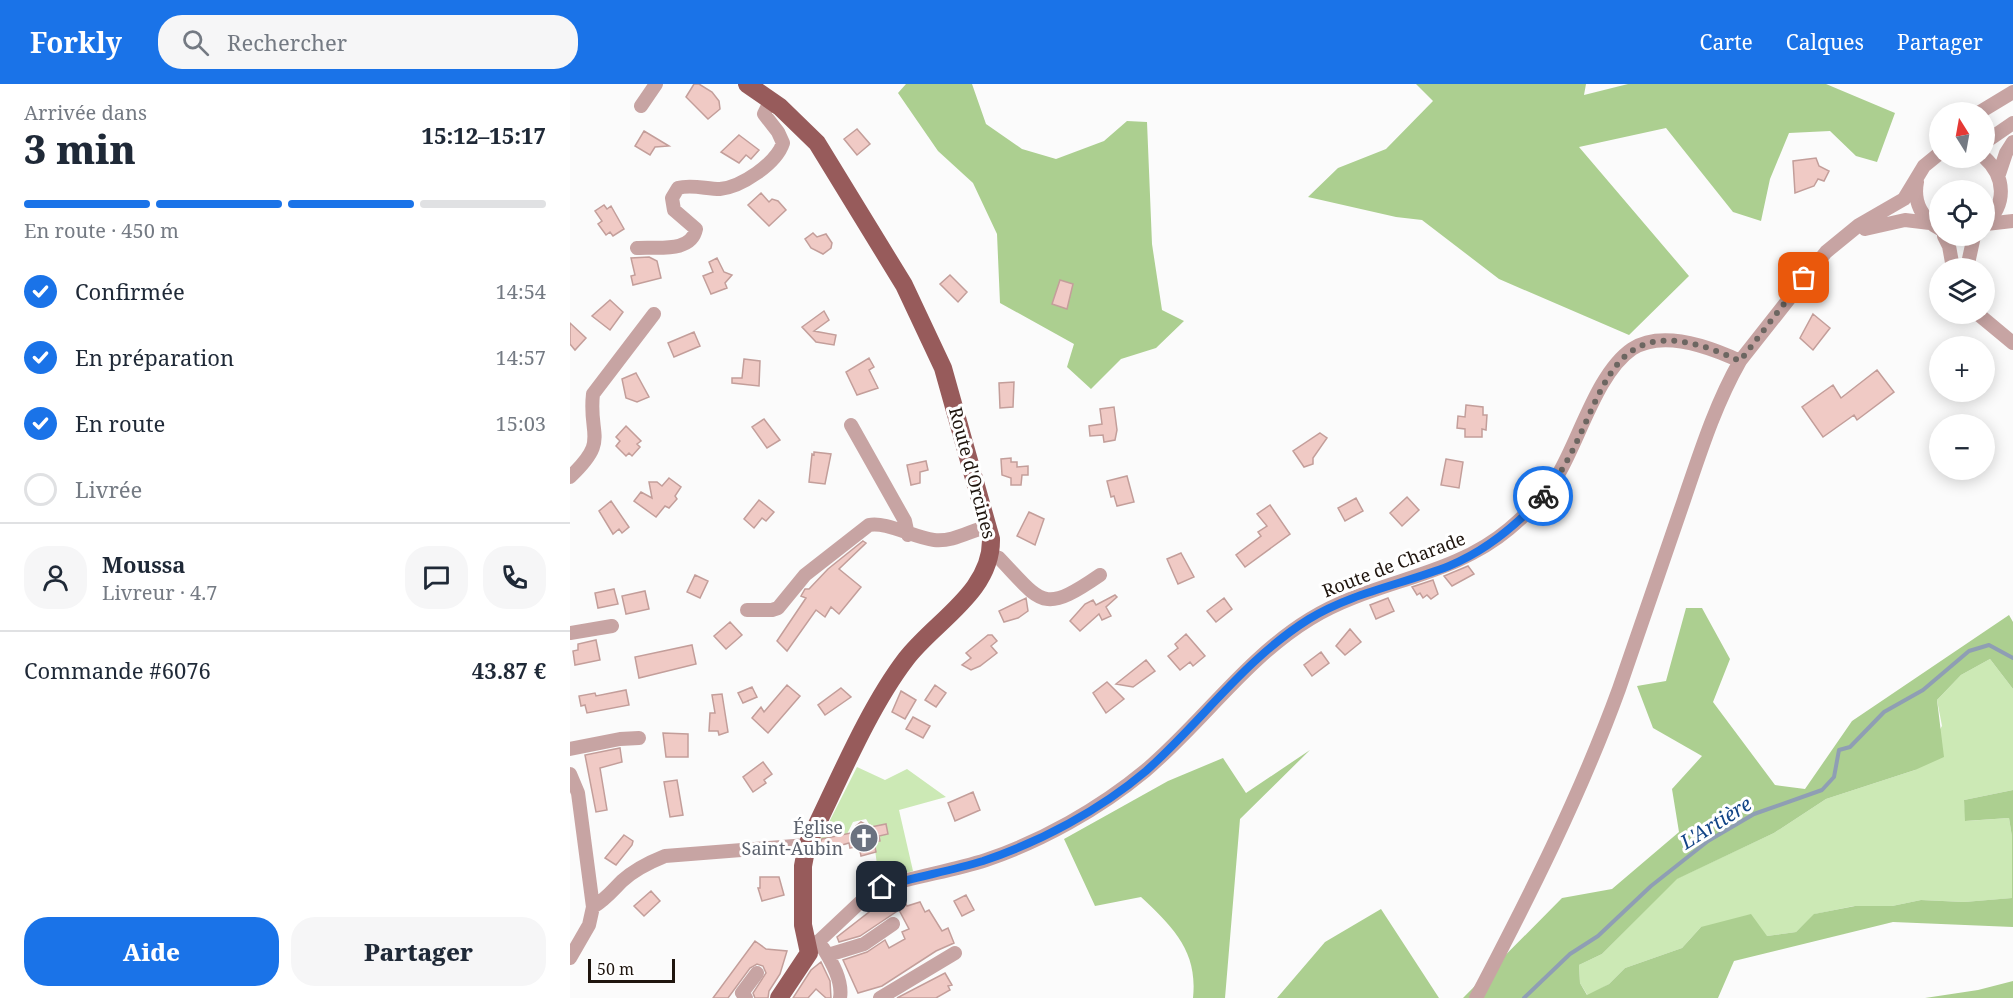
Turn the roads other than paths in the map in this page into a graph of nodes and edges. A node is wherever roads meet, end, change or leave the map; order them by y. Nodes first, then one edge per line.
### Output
1 (656, 84) edge
2 (747, 84) edge
3 (2013, 92) edge
4 (771, 100) junction
5 (1995, 103) edge
6 (641, 106) dead end
7 (2013, 123) edge
8 (1995, 135) edge
9 (2013, 142) edge
10 (1929, 162) edge
11 (1992, 168) edge
12 (1918, 177) junction
13 (2000, 179) junction
14 (2013, 193) edge
15 (1995, 212) edge
16 (1929, 219) edge
17 (2013, 221) edge
18 (1995, 224) edge
19 (1929, 225) edge
20 (1842, 240) junction
21 (637, 248) dead end
22 (654, 314) dead end
23 (1990, 324) edge
24 (2013, 343) edge
25 (1740, 361) junction
26 (851, 425) dead end
27 (570, 477) edge
28 (988, 526) junction
29 (908, 535) junction
30 (990, 555) junction
31 (1100, 575) dead end
32 (747, 610) dead end
33 (612, 626) dead end
34 (570, 633) edge
35 (639, 738) dead end
36 (570, 749) edge
37 (570, 774) edge
38 (577, 839) edge
39 (807, 846) junction
40 (593, 907) junction
41 (893, 924) dead end
42 (814, 943) junction
43 (955, 953) dead end
44 (828, 955) junction
45 (570, 958) edge
46 (757, 973) dead end
47 (746, 998) edge
48 (778, 998) edge
49 (840, 998) edge
50 (880, 998) edge
51 (1476, 998) edge

1 - 6 street
2 - 4 main road, Route d'Orcines
3 - 5 street
4 - 21 street
4 - 28 main road, Route d'Orcines
7 - 8 street
9 - 13 street
10 - 12 street
11 - 13 street
12 - 16 street
12 - 20 street
13 - 14 street
13 - 15 street
17 - 18 street
19 - 20 street
20 - 25 street
22 - 27 street
23 - 24 street
25 - 42 street, Route de Charade
25 - 51 street
26 - 29 street
28 - 29 street
28 - 30 main road, Route d'Orcines
29 - 32 street
30 - 31 street
30 - 39 main road, Route d'Orcines
33 - 34 street
35 - 36 street
37 - 38 street
38 - 40 street
39 - 40 street
39 - 42 main road, Route d'Orcines
40 - 45 street
41 - 44 street
42 - 44 street
42 - 48 main road
43 - 50 street
44 - 49 street
46 - 47 street

